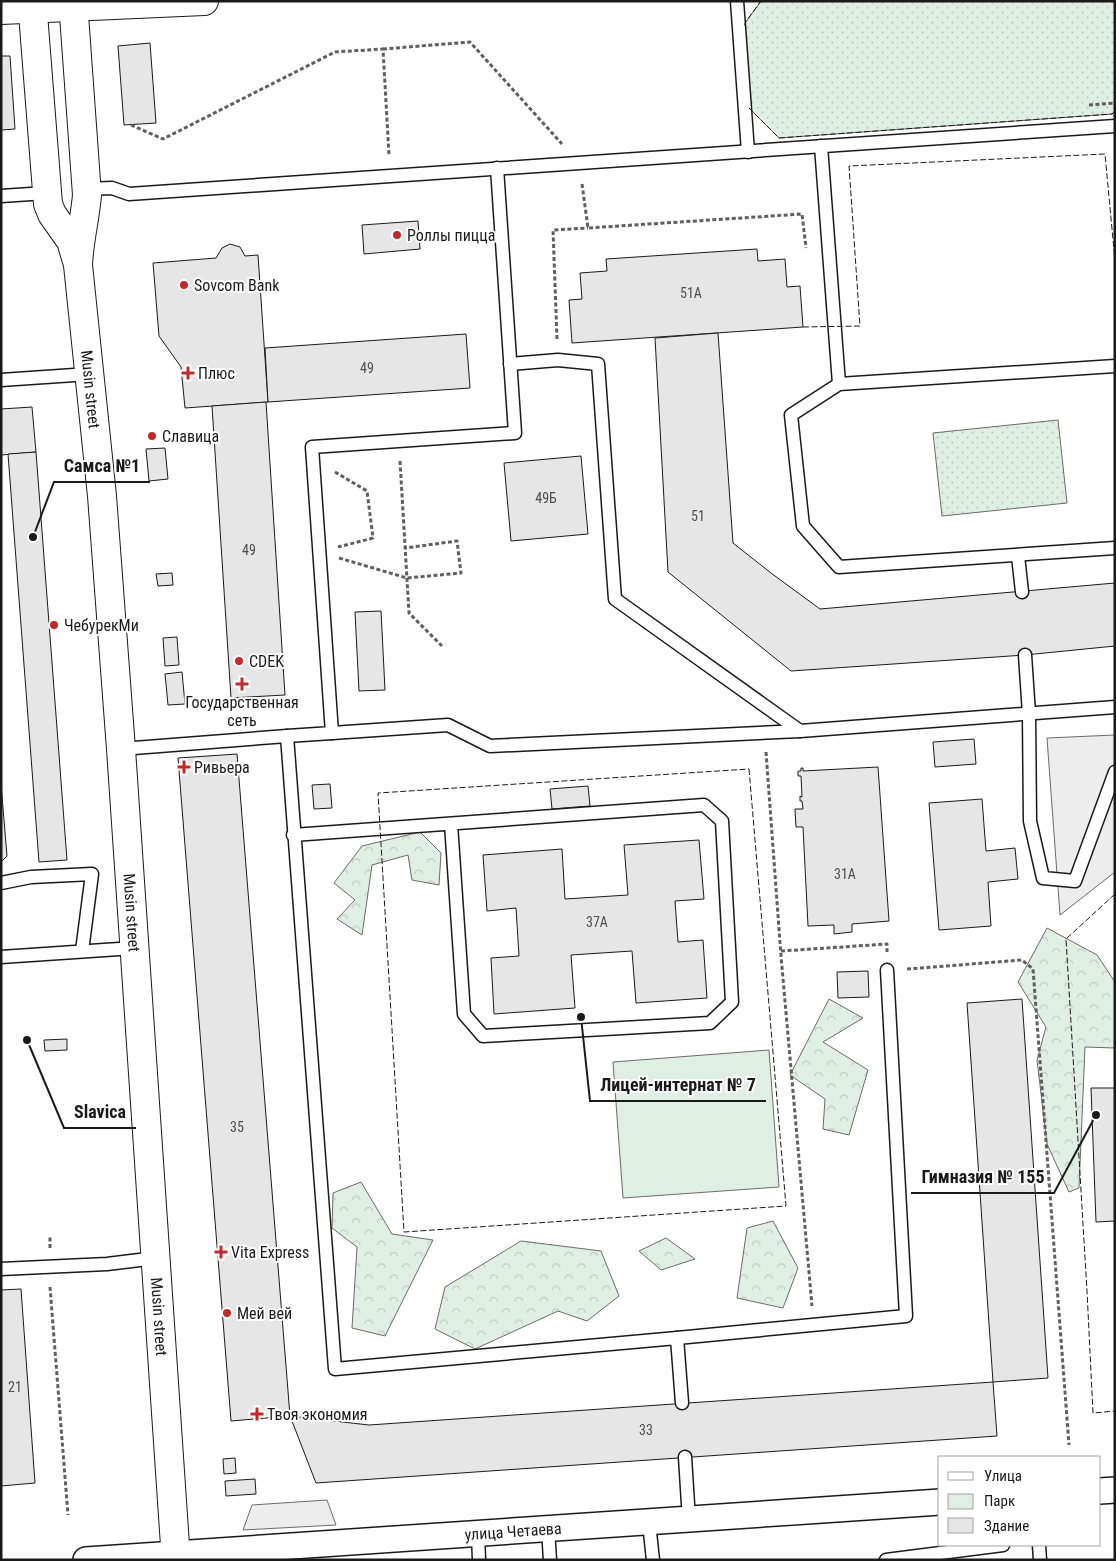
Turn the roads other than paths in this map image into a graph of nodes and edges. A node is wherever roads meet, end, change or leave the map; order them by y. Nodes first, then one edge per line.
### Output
1 (204, 1) edge
2 (737, 1) edge
3 (73, 4) edge
4 (33, 5) edge
5 (1, 10) edge
6 (1115, 126) edge
7 (821, 146) junction
8 (748, 152) junction
9 (497, 168) junction
10 (86, 189) junction
11 (46, 193) junction
12 (1, 196) edge
13 (78, 265) junction
14 (510, 364) junction
15 (1115, 366) edge
16 (89, 374) junction
17 (1, 380) edge
18 (839, 384) junction
19 (1115, 548) edge
20 (1018, 556) junction
21 (1022, 592) dead end
22 (1025, 654) dead end
23 (1115, 707) edge
24 (1029, 714) junction
25 (800, 731) junction
26 (332, 733) junction
27 (287, 736) junction
28 (121, 749) junction
29 (1115, 772) edge
30 (451, 824) junction
31 (294, 835) junction
32 (1, 882) edge
33 (134, 948) junction
34 (82, 951) junction
35 (1, 957) edge
36 (887, 970) road end
37 (156, 1258) junction
38 (1, 1269) edge
39 (677, 1338) junction
40 (682, 1403) dead end
41 (685, 1457) dead end
42 (1115, 1490) edge
43 (1101, 1491) edge
44 (938, 1502) edge
45 (689, 1520) junction
46 (649, 1523) junction
47 (548, 1529) junction
48 (478, 1534) junction
49 (998, 1546) edge
50 (1040, 1546) edge
51 (176, 1557) edge
52 (938, 1557) edge
53 (86, 1560) edge
54 (480, 1560) edge
55 (550, 1560) edge
56 (653, 1560) edge
57 (886, 1560) edge
58 (1040, 1560) edge

1 - 3 street
2 - 8 lane
3 - 4 street
3 - 10 street, Musin street
4 - 5 street
4 - 11 street, Musin street
6 - 7 lane
7 - 8 lane
7 - 18 lane
8 - 9 lane
9 - 10 lane
9 - 14 lane
10 - 13 street, Musin street
11 - 12 lane
11 - 13 street, Musin street
13 - 16 street, Musin street
14 - 25 lane
14 - 26 lane
15 - 18 lane
16 - 17 lane
16 - 28 street, Musin street
18 - 20 lane
19 - 20 lane
20 - 21 lane
22 - 24 lane
23 - 24 lane
24 - 25 lane
24 - 29 lane
25 - 26 lane
26 - 27 lane
27 - 28 lane
27 - 31 lane
28 - 33 street, Musin street
30 - 30 lane
30 - 31 lane
31 - 39 lane
32 - 34 lane
33 - 34 lane
33 - 37 street, Musin street
34 - 35 lane
36 - 39 lane
37 - 38 lane
37 - 51 street, Musin street
39 - 40 lane
41 - 45 lane
42 - 43 street
44 - 45 street, улица Четаева
45 - 46 street, улица Четаева
46 - 47 street, улица Четаева
46 - 56 lane
47 - 48 street, улица Четаева
47 - 55 lane
48 - 51 street, улица Четаева
48 - 54 lane
49 - 52 lane
50 - 58 lane
51 - 53 street, улица Четаева
52 - 57 lane

